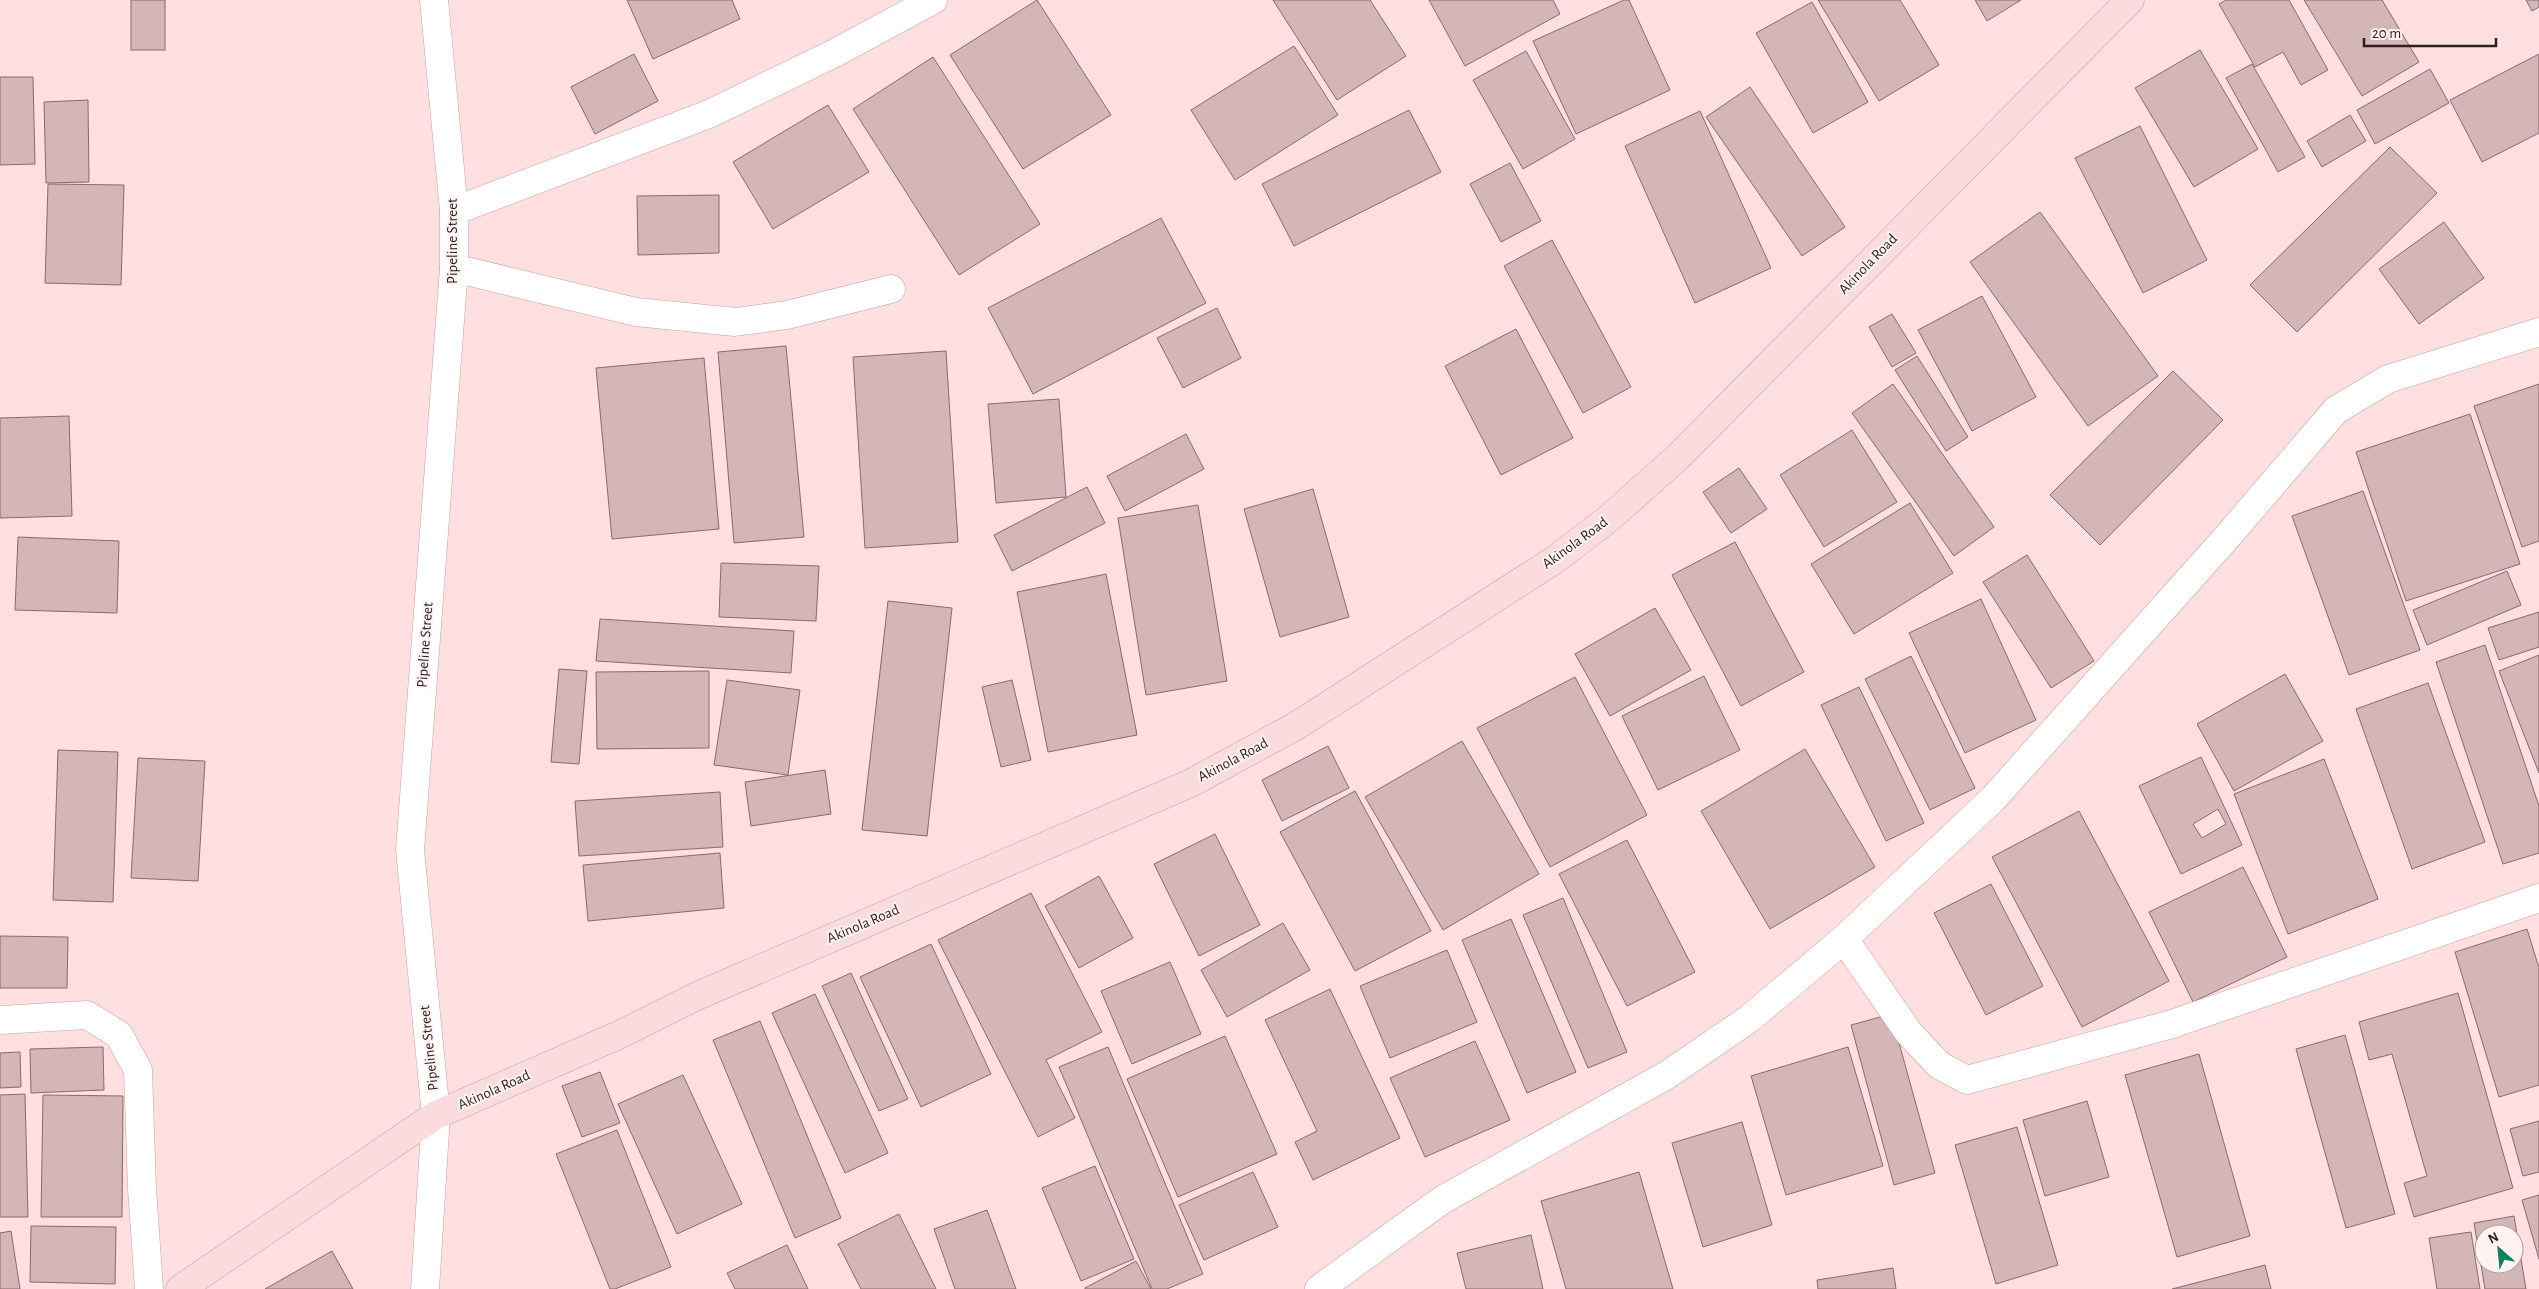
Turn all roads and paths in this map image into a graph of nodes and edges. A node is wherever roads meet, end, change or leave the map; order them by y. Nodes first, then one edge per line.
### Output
1 (434, 0) edge
2 (933, 0) edge
3 (2130, 0) edge
4 (454, 211) junction
5 (454, 268) junction
6 (891, 290) dead end
7 (2539, 332) edge
8 (2539, 898) edge
9 (1844, 939) junction
10 (0, 1020) edge
11 (436, 1115) junction
12 (149, 1289) edge
13 (180, 1289) edge
14 (425, 1289) edge
15 (1320, 1289) edge

1 - 4 street, Pipeline Street
2 - 4 street
3 - 11 street, Akinola Road
4 - 5 street, Pipeline Street
5 - 6 street
5 - 11 street, Pipeline Street
7 - 9 street
8 - 9 street
9 - 15 street
10 - 12 street
11 - 13 street, Akinola Road
11 - 14 street, Pipeline Street

